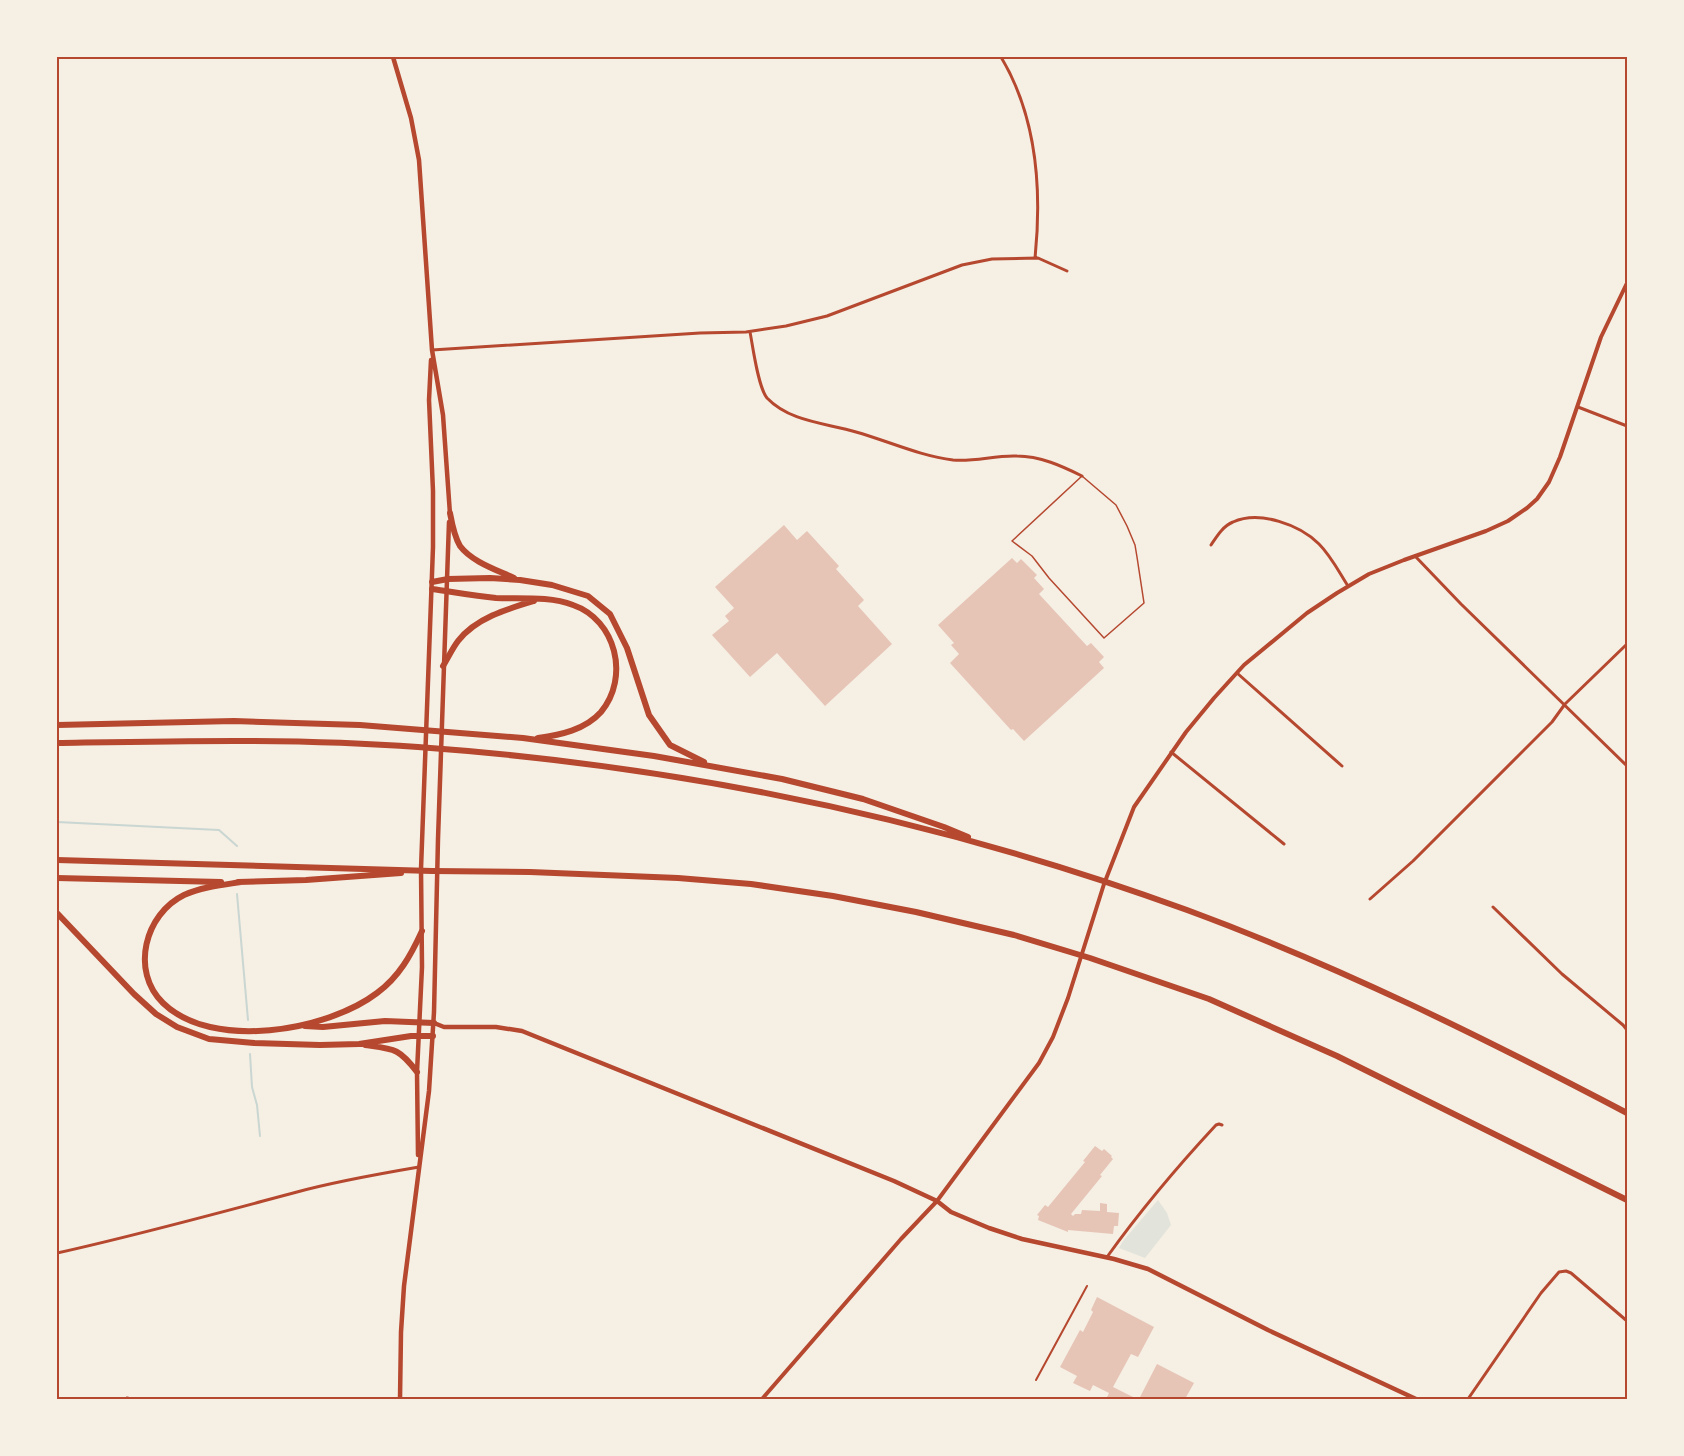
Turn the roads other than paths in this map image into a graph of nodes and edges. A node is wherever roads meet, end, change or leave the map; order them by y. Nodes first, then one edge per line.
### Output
1 (393, 57) edge
2 (1001, 57) edge
3 (1035, 258) junction
4 (1067, 271) dead end
5 (1627, 283) edge
6 (750, 332) junction
7 (432, 350) junction
8 (1578, 407) junction
9 (1627, 426) edge
10 (1082, 476) junction
11 (450, 513) junction
12 (1211, 544) dead end
13 (1415, 556) junction
14 (448, 579) junction
15 (520, 580) junction
16 (432, 586) junction
17 (1348, 586) junction
18 (448, 591) junction
19 (540, 600) junction
20 (1627, 644) edge
21 (443, 666) junction
22 (1237, 673) junction
23 (1565, 705) junction
24 (58, 725) edge
25 (530, 739) junction
26 (57, 743) edge
27 (1171, 752) junction
28 (710, 765) junction
29 (1342, 766) dead end
30 (1627, 766) edge
31 (1284, 844) dead end
32 (991, 847) junction
33 (57, 860) edge
34 (432, 871) junction
35 (57, 878) edge
36 (242, 882) junction
37 (1370, 900) dead end
38 (1492, 907) dead end
39 (57, 912) edge
40 (422, 931) junction
41 (1627, 1021) edge
42 (420, 1022) junction
43 (434, 1023) junction
44 (1623, 1025) junction
45 (302, 1026) junction
46 (444, 1028) junction
47 (1627, 1030) edge
48 (419, 1035) junction
49 (433, 1036) junction
50 (359, 1044) junction
51 (417, 1072) junction
52 (1627, 1113) edge
53 (1222, 1125) dead end
54 (419, 1167) junction
55 (1627, 1200) edge
56 (937, 1201) junction
57 (57, 1253) edge
58 (1107, 1257) junction
59 (1087, 1286) dead end
60 (1627, 1322) edge
61 (1036, 1380) dead end
62 (400, 1399) edge
63 (762, 1399) edge
64 (1416, 1399) edge
65 (1468, 1399) edge

1 - 7 main road
2 - 3 street
3 - 4 street
3 - 6 street
5 - 8 street
6 - 7 street
6 - 10 street
7 - 11 main road
7 - 16 main road
8 - 9 street
8 - 13 street
10 - 10 lane
11 - 14 main road
11 - 15 highway
12 - 17 street
13 - 17 street
13 - 23 street
14 - 15 highway
14 - 16 highway
14 - 18 main road
15 - 28 highway
16 - 18 highway
16 - 40 main road
17 - 22 street
18 - 19 highway
18 - 21 main road
19 - 21 highway
19 - 25 highway
20 - 23 street
21 - 43 main road
22 - 27 street
22 - 29 street
23 - 30 street
23 - 37 street
24 - 25 highway
25 - 28 highway
26 - 32 highway
27 - 31 street
27 - 56 street
28 - 32 highway
32 - 52 highway
33 - 34 highway
34 - 36 highway
34 - 55 highway
35 - 36 highway
36 - 45 highway
38 - 44 street
39 - 50 highway
40 - 42 main road
40 - 45 highway
41 - 44 street
42 - 43 highway
42 - 45 highway
42 - 48 main road
43 - 46 main road
43 - 49 main road
44 - 47 street
46 - 49 main road
46 - 56 main road
48 - 49 highway
48 - 50 highway
48 - 51 main road
49 - 54 main road
50 - 51 highway
51 - 54 main road
53 - 58 street
54 - 57 street
54 - 62 main road
56 - 58 main road
56 - 63 street
58 - 64 main road
59 - 61 street
60 - 65 street

